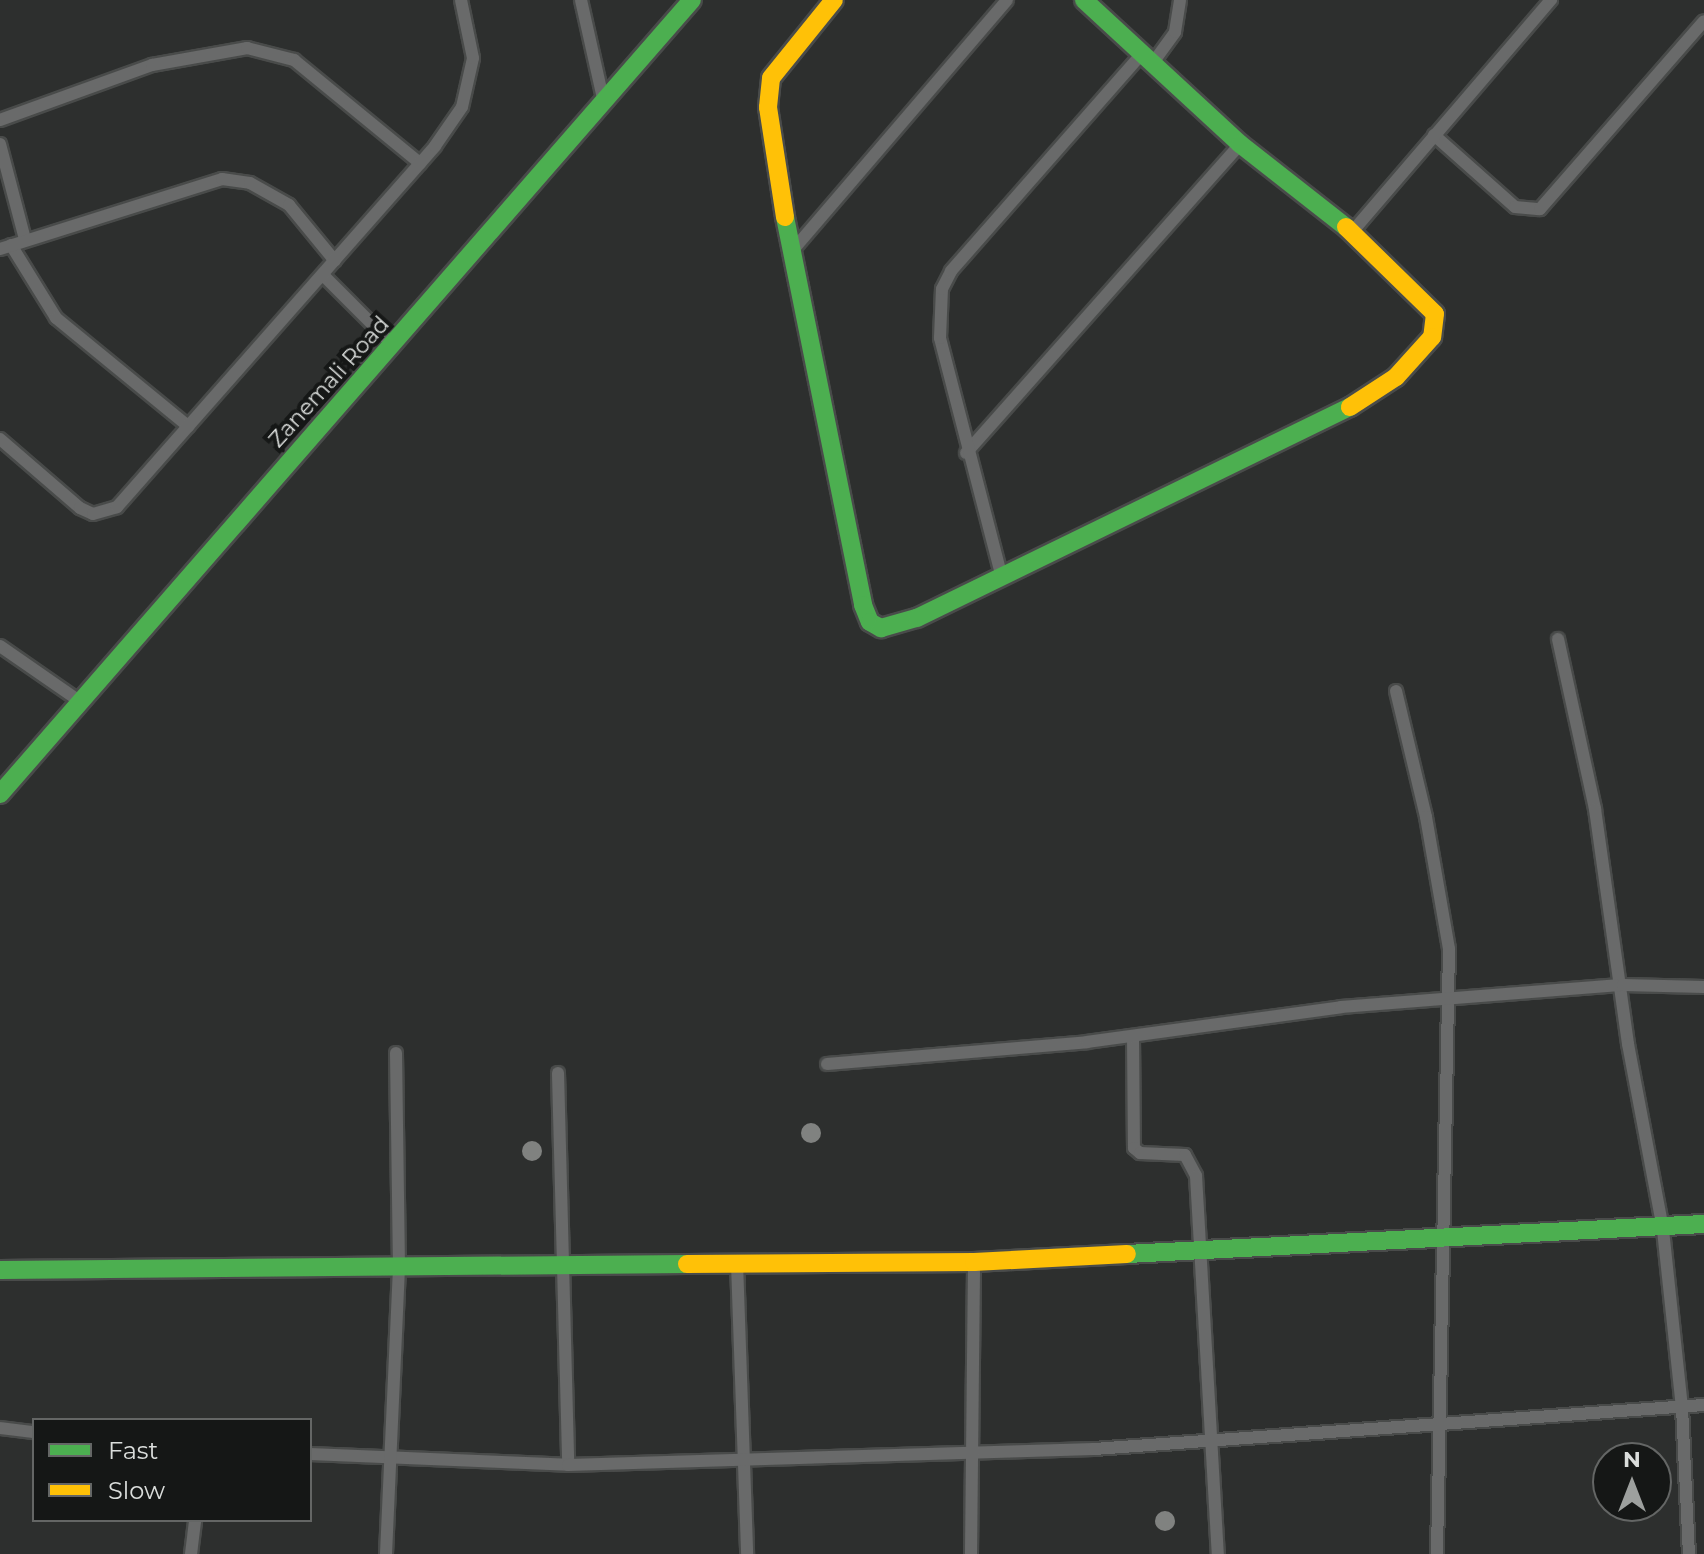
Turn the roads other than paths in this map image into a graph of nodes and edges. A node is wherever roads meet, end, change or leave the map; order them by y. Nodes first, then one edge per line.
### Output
1 (461, 0) edge
2 (581, 0) edge
3 (692, 0) edge
4 (834, 0) edge
5 (1007, 0) edge
6 (1084, 0) edge
7 (1180, 0) edge
8 (1551, 0) edge
9 (1704, 21) edge
10 (1147, 60) junction
11 (604, 103) junction
12 (0, 120) edge
13 (1434, 135) junction
14 (0, 144) edge
15 (1240, 144) junction
16 (420, 163) junction
17 (1352, 232) junction
18 (25, 239) junction
19 (5, 247) edge
20 (792, 251) junction
21 (335, 261) junction
22 (323, 275) junction
23 (394, 346) junction
24 (188, 426) junction
25 (0, 439) edge
26 (966, 453) junction
27 (1001, 574) junction
28 (1558, 639) dead end
29 (0, 646) edge
30 (1396, 691) dead end
31 (78, 700) junction
32 (0, 794) edge
33 (1623, 985) junction
34 (1704, 987) edge
35 (1450, 998) junction
36 (1133, 1037) junction
37 (396, 1053) dead end
38 (827, 1064) dead end
39 (558, 1073) dead end
40 (1704, 1224) edge
41 (1663, 1230) junction
42 (1441, 1237) junction
43 (1202, 1250) junction
44 (974, 1262) junction
45 (737, 1263) junction
46 (566, 1267) junction
47 (399, 1268) junction
48 (0, 1270) edge
49 (1704, 1405) edge
50 (1682, 1407) junction
51 (1436, 1424) junction
52 (0, 1428) edge
53 (32, 1432) edge
54 (1212, 1444) junction
55 (972, 1451) junction
56 (312, 1454) edge
57 (744, 1456) junction
58 (394, 1458) junction
59 (568, 1465) junction
60 (195, 1522) edge
61 (191, 1554) edge
62 (386, 1554) edge
63 (747, 1554) edge
64 (971, 1554) edge
65 (1218, 1554) edge
66 (1437, 1554) edge
67 (1689, 1554) edge

1 - 16 street
2 - 11 street
3 - 11 street, Zanemali Road
4 - 20 street
5 - 20 street
6 - 10 street
7 - 10 street
8 - 13 street
9 - 13 street
10 - 15 street
10 - 26 street
11 - 23 street, Zanemali Road
12 - 16 street
13 - 17 street
14 - 18 street
15 - 17 street
15 - 26 street
16 - 21 street
17 - 27 street
18 - 19 street
18 - 21 street
19 - 24 street
20 - 27 street
21 - 22 street
22 - 23 street
22 - 24 street
23 - 31 street, Zanemali Road
24 - 25 street
26 - 27 street
28 - 33 street
29 - 31 street
30 - 35 street
31 - 32 street, Zanemali Road
33 - 34 street
33 - 35 street
33 - 41 street
35 - 36 street
35 - 42 street
36 - 38 street
36 - 43 street
37 - 47 street
39 - 46 street
40 - 41 street
41 - 42 street
41 - 50 street
42 - 43 street
42 - 51 street
43 - 44 street
43 - 54 street
44 - 45 street
44 - 55 street
45 - 46 street
45 - 57 street
46 - 47 street
46 - 59 street
47 - 48 street
47 - 58 street
49 - 50 street
50 - 51 street
50 - 67 street
51 - 54 street
51 - 66 street
52 - 53 street
54 - 55 street
54 - 65 street
55 - 57 street
55 - 64 street
56 - 58 street
57 - 59 street
57 - 63 street
58 - 59 street
58 - 62 street
60 - 61 street

